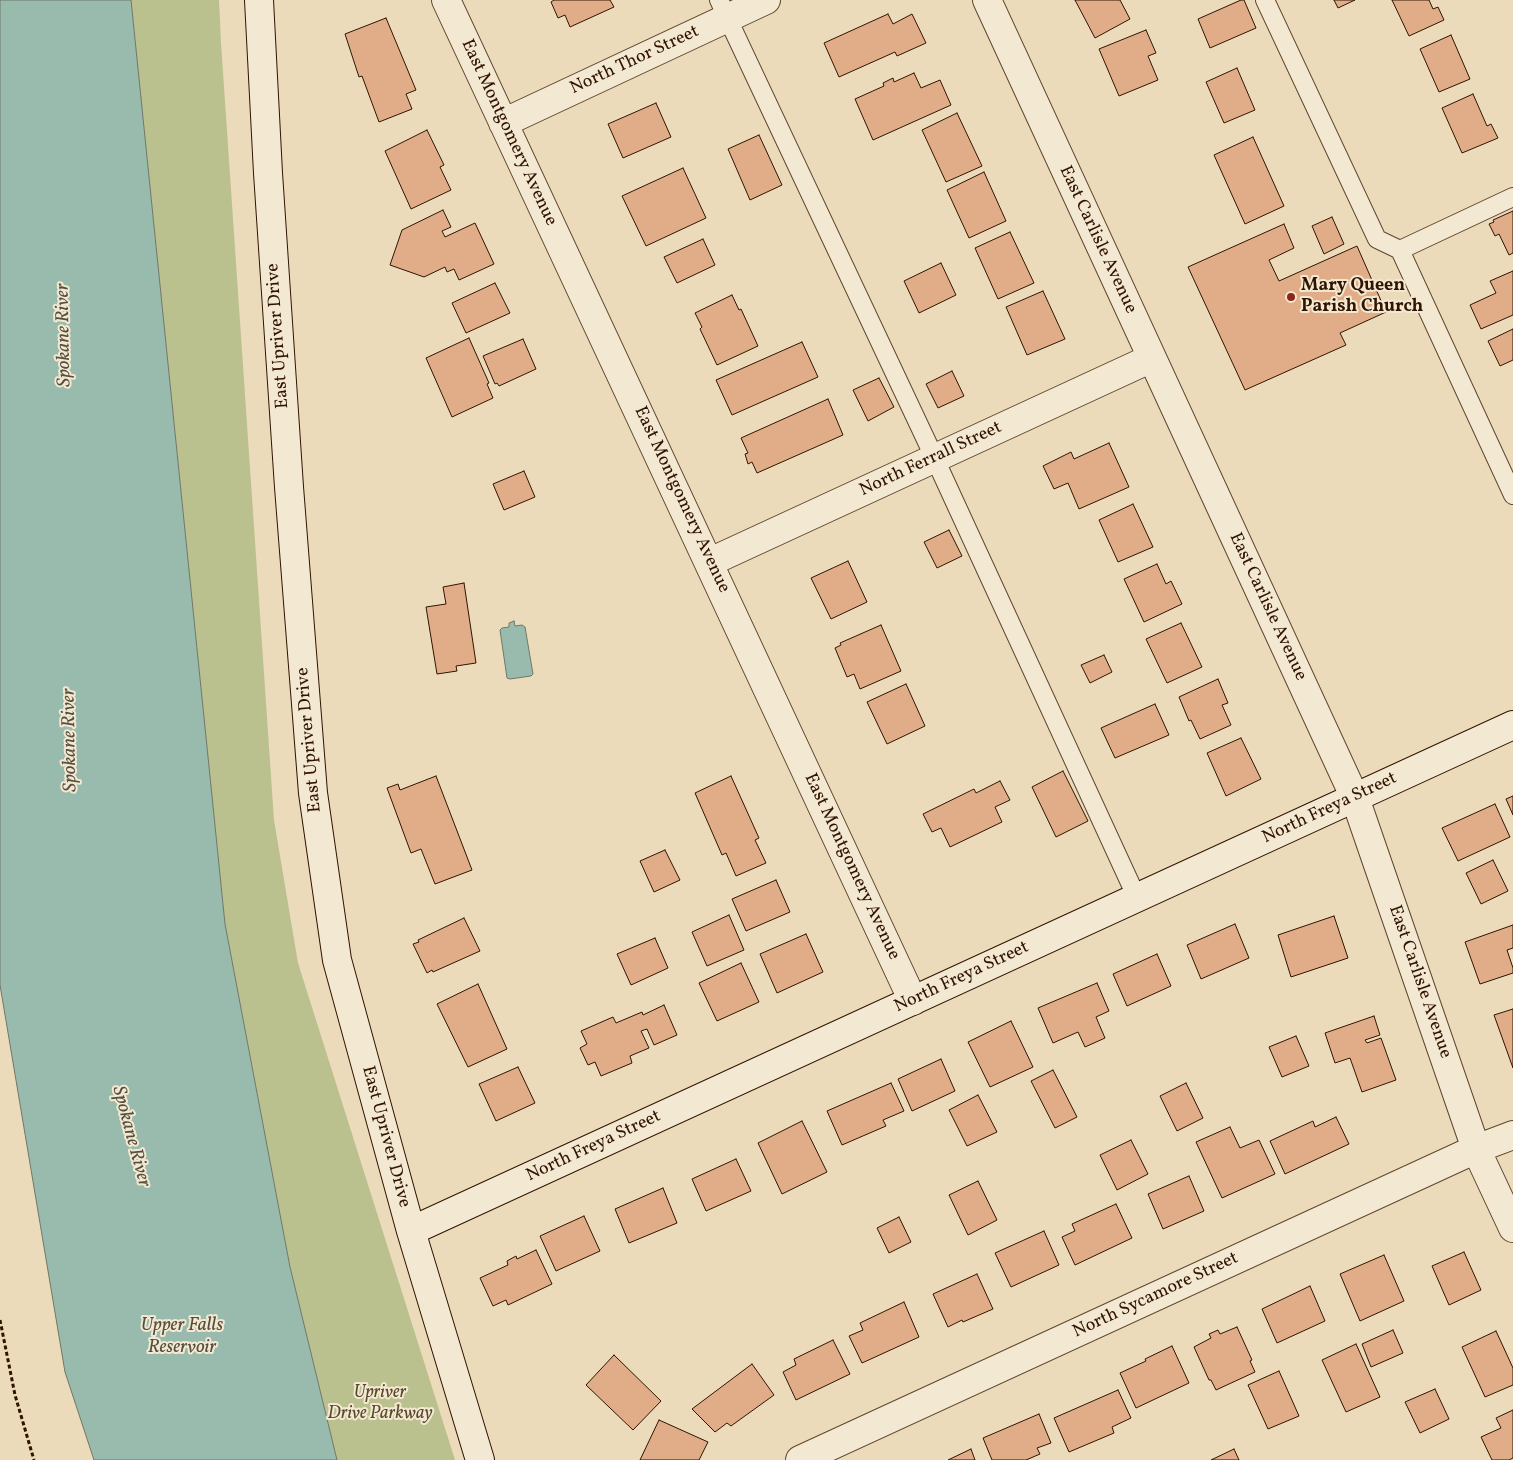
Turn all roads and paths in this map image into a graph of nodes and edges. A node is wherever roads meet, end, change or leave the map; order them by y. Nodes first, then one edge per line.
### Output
1 (259, 0) edge
2 (446, 0) edge
3 (766, 0) edge
4 (987, 0) edge
5 (1265, 0) edge
6 (723, 9) edge
7 (503, 122) junction
8 (1513, 197) edge
9 (1400, 250) junction
10 (1152, 358) junction
11 (934, 459) junction
12 (1513, 495) edge
13 (710, 562) junction
14 (1513, 725) edge
15 (1354, 798) junction
16 (1137, 898) junction
17 (913, 1000) junction
18 (1513, 1135) edge
19 (1476, 1149) junction
20 (1513, 1228) edge
21 (411, 1231) junction
22 (0, 1320) edge
23 (34, 1460) edge
24 (480, 1460) edge
25 (800, 1460) edge

1 - 21 street, East Upriver Drive
2 - 7 street, East Montgomery Avenue
3 - 6 street, North Thor Street
4 - 10 street, East Carlisle Avenue
5 - 9 lane
6 - 7 street, North Thor Street
6 - 11 lane
7 - 13 street, East Montgomery Avenue
8 - 9 lane
9 - 12 lane
10 - 11 street, North Ferrall Street
10 - 15 street, East Carlisle Avenue
11 - 13 street, North Ferrall Street
11 - 16 lane
13 - 17 street, East Montgomery Avenue
14 - 15 street, North Freya Street
15 - 16 street, North Freya Street
15 - 19 street, East Carlisle Avenue
16 - 17 street, North Freya Street
17 - 21 street, North Freya Street
18 - 19 street, North Sycamore Street
19 - 20 street, East Carlisle Avenue
19 - 25 street, North Sycamore Street
21 - 24 street, East Upriver Drive
22 - 23 path

